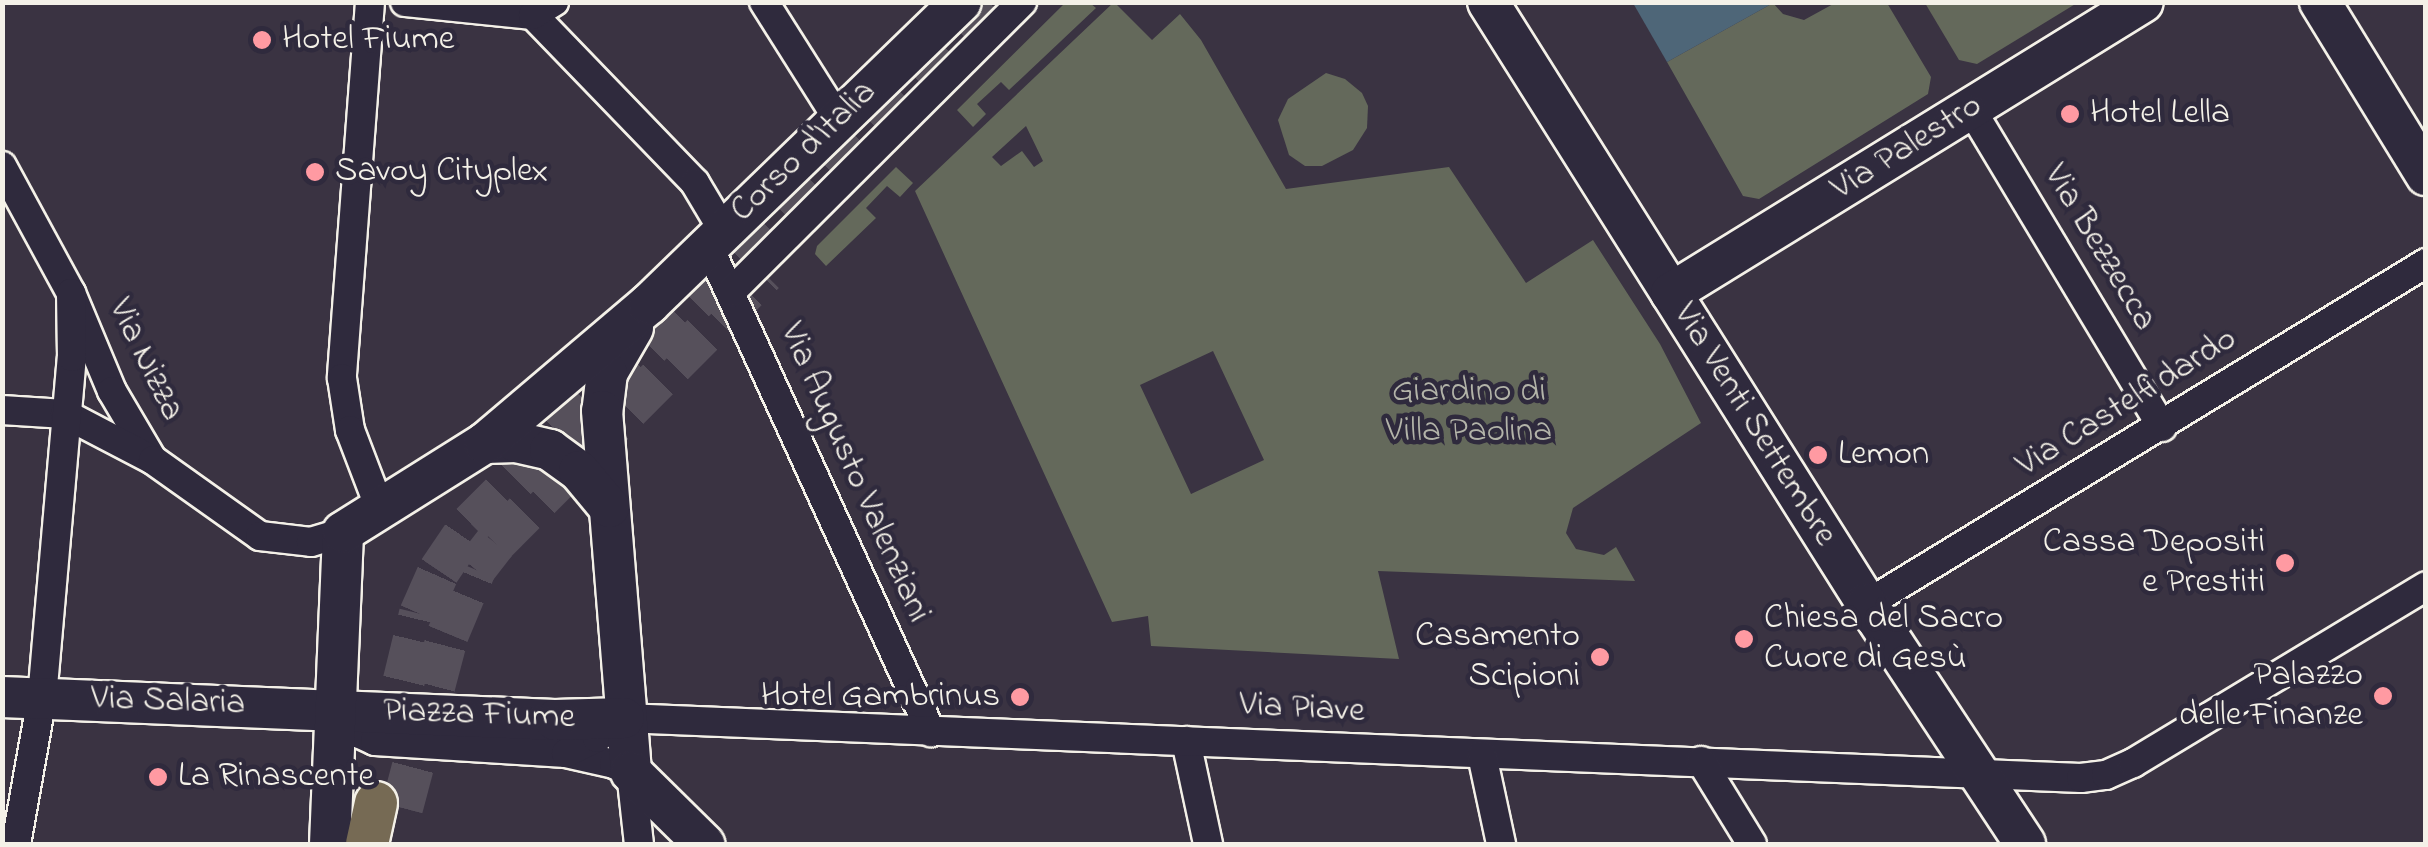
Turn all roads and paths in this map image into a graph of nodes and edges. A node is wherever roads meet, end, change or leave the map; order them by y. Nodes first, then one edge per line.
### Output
1 (370, 2) edge
2 (405, 2) edge
3 (764, 2) edge
4 (961, 2) edge
5 (1022, 2) edge
6 (1488, 2) edge
7 (2143, 2) edge
8 (2320, 2) edge
9 (544, 9) edge
10 (1971, 109) junction
11 (838, 120) junction
12 (2, 166) edge
13 (2426, 175) edge
14 (715, 237) junction
15 (2426, 262) edge
16 (731, 292) junction
17 (71, 293) junction
18 (1671, 293) junction
19 (649, 304) junction
20 (2, 410) edge
21 (65, 414) junction
22 (2162, 427) junction
23 (485, 442) junction
24 (153, 460) junction
25 (609, 508) junction
26 (381, 512) junction
27 (343, 532) junction
28 (2426, 586) edge
29 (1867, 604) junction
30 (2, 697) edge
31 (42, 698) junction
32 (334, 711) junction
33 (624, 718) junction
34 (931, 732) junction
35 (1186, 741) junction
36 (566, 753) junction
37 (1482, 755) junction
38 (1701, 761) junction
39 (1976, 771) junction
40 (630, 772) junction
41 (391, 819) tunnel mouth
42 (16, 844) edge
43 (330, 844) edge
44 (368, 844) edge
45 (638, 844) edge
46 (704, 844) edge
47 (1208, 844) edge
48 (1501, 844) edge
49 (1752, 844) edge
50 (2025, 844) edge

1 - 26 street
2 - 9 street
3 - 11 street
4 - 11 street, Corso d'Italia
5 - 16 street, Corso d'Italia
6 - 18 street, Via Venti Settembre
7 - 10 street, Via Palestro
8 - 13 street
9 - 14 street, Via Augusto Valenziani
10 - 18 street, Via Palestro
10 - 22 street, Via Bezzecca
11 - 14 street, Corso d'Italia
12 - 17 street, Via Nizza
14 - 16 street, Via Augusto Valenziani
14 - 19 street, Corso d'Italia
15 - 22 street, Via Castelfidardo
16 - 34 street, Via Augusto Valenziani
17 - 21 street, Via Nizza
17 - 24 street, Via Nizza
18 - 29 street, Via Venti Settembre
19 - 23 street, Corso d'Italia
19 - 25 street, Corso d'Italia
20 - 21 street
21 - 24 street, Via Nizza
21 - 31 street
22 - 29 street, Via Castelfidardo
23 - 25 street
23 - 26 street
24 - 27 street, Via Nizza
25 - 33 street, Piazza Fiume
26 - 27 street
27 - 32 street, Piazza Fiume
28 - 39 street, Via Piave
29 - 39 street, Via Venti Settembre
30 - 31 street, Via Salaria
31 - 32 street, Via Salaria
31 - 42 street
32 - 33 street, Piazza Fiume
32 - 36 street, Piazza Fiume
32 - 43 street
33 - 34 street, Via Piave
33 - 36 street, Piazza Fiume
33 - 40 street, Piazza Fiume
34 - 35 street, Via Piave
35 - 37 street, Via Piave
35 - 47 street
36 - 40 street, Piazza Fiume
37 - 38 street, Via Piave
37 - 48 street
38 - 39 street, Via Piave
38 - 49 street
39 - 50 street, Via Venti Settembre
40 - 45 street
40 - 46 street
41 - 44 main road

